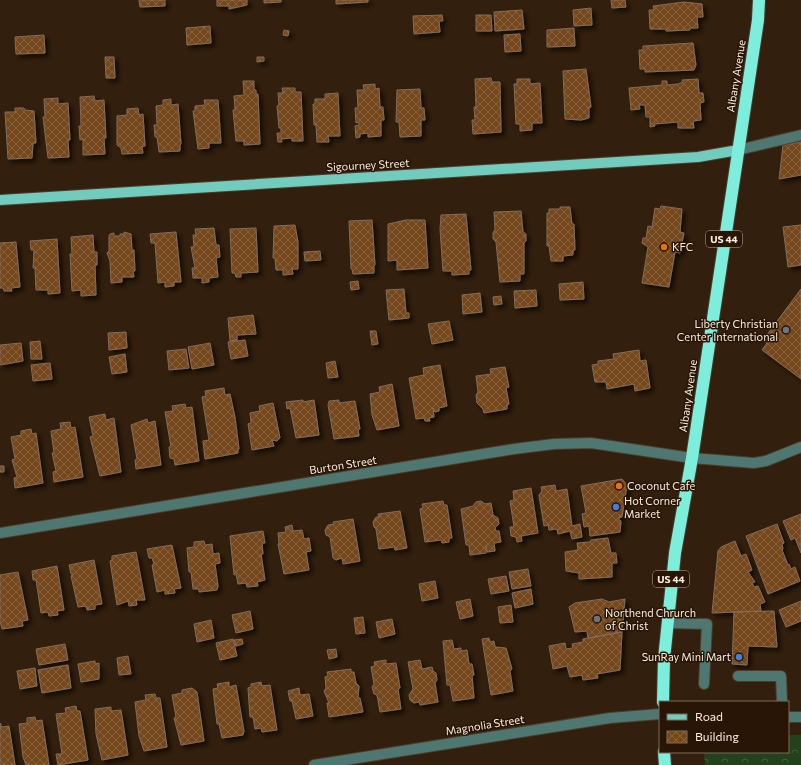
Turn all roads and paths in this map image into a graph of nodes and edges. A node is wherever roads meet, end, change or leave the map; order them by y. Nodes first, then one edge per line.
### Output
1 (759, 0) edge
2 (801, 134) edge
3 (738, 150) junction
4 (0, 200) edge
5 (801, 447) edge
6 (692, 458) junction
7 (0, 533) edge
8 (667, 623) junction
9 (738, 676) dead end
10 (704, 684) dead end
11 (663, 701) edge
12 (782, 701) edge
13 (659, 714) edge
14 (789, 717) edge
15 (801, 717) edge
16 (664, 753) edge
17 (314, 765) edge
18 (665, 765) edge

1 - 3 highway, Albany Avenue / US 44
2 - 3 street
3 - 4 main road, Sigourney Street
3 - 6 highway, Albany Avenue / US 44
5 - 6 street, Burton Street
6 - 7 street, Burton Street
6 - 8 highway, Albany Avenue / US 44
8 - 10 street
8 - 11 highway, Albany Avenue / US 44
9 - 12 street
13 - 17 street, Magnolia Street
14 - 15 street
16 - 18 highway

